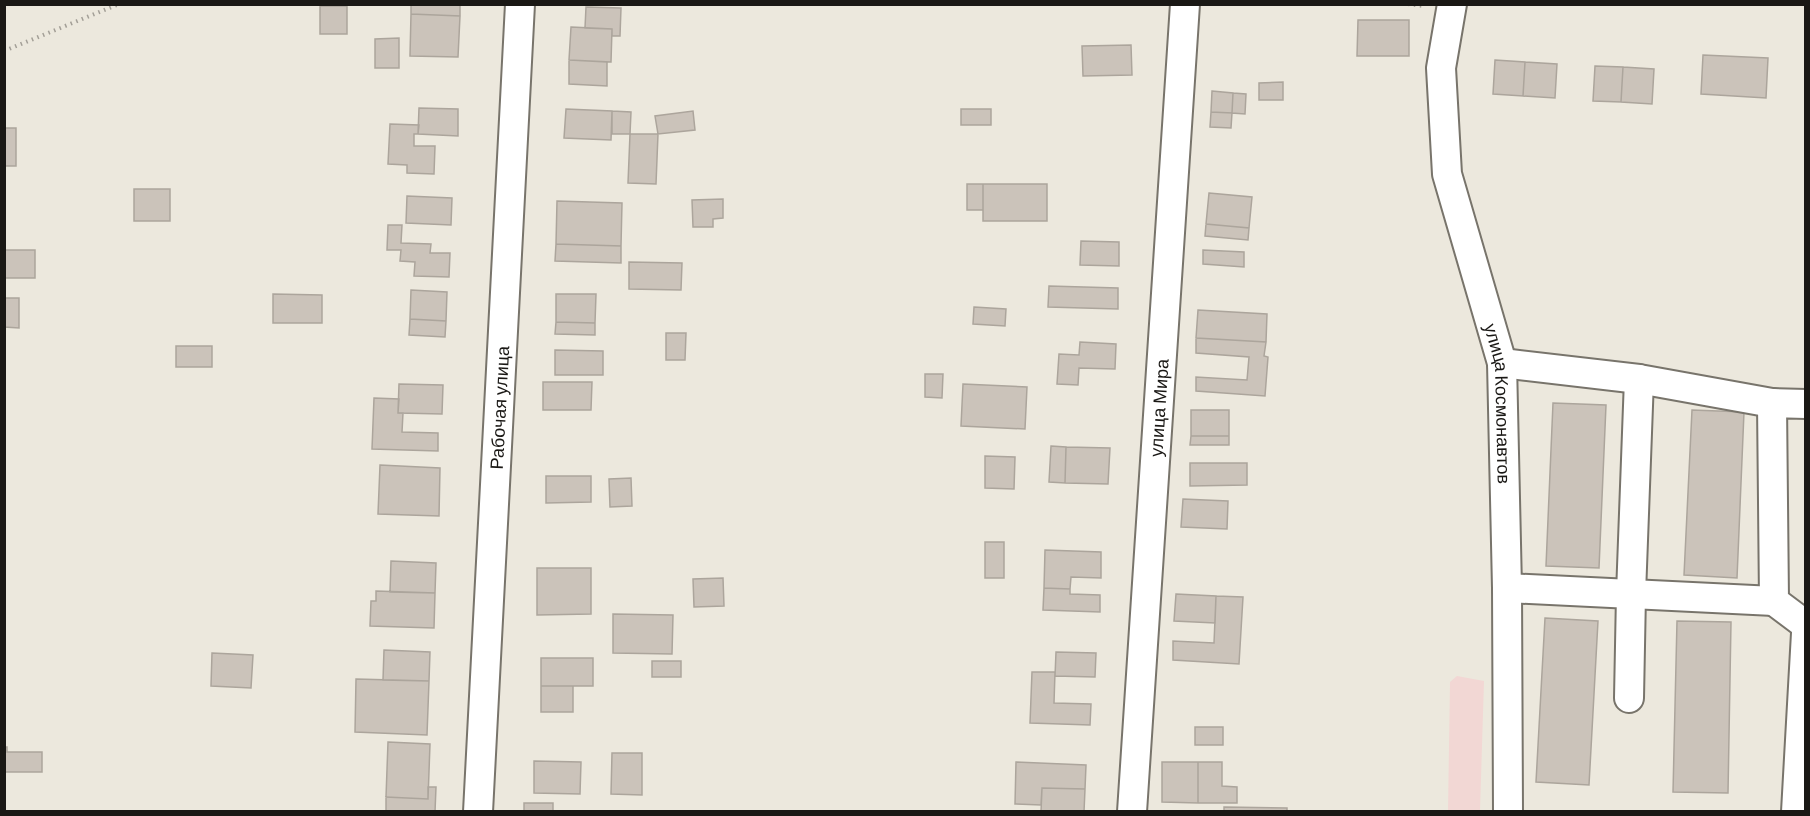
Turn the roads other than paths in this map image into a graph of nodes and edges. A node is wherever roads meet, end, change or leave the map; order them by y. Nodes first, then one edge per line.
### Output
1 (520, 4) edge
2 (1185, 4) edge
3 (1452, 4) edge
4 (1502, 363) junction
5 (1638, 379) junction
6 (1772, 403) junction
7 (1806, 404) edge
8 (1507, 588) junction
9 (1631, 594) junction
10 (1774, 601) junction
11 (1806, 625) edge
12 (1806, 633) edge
13 (1629, 698) dead end
14 (1803, 714) edge
15 (478, 812) edge
16 (1132, 812) edge
17 (1508, 812) edge
18 (1796, 812) edge

1 - 15 street, Рабочая улица
2 - 16 street, улица Мира
3 - 4 street, улица Космонавтов
4 - 5 street
4 - 8 street, улица Космонавтов
5 - 6 street
5 - 9 street
6 - 7 street
6 - 10 street
8 - 9 street
8 - 17 street, улица Космонавтов
9 - 10 street
9 - 13 street
10 - 11 street
12 - 14 street
14 - 18 street

